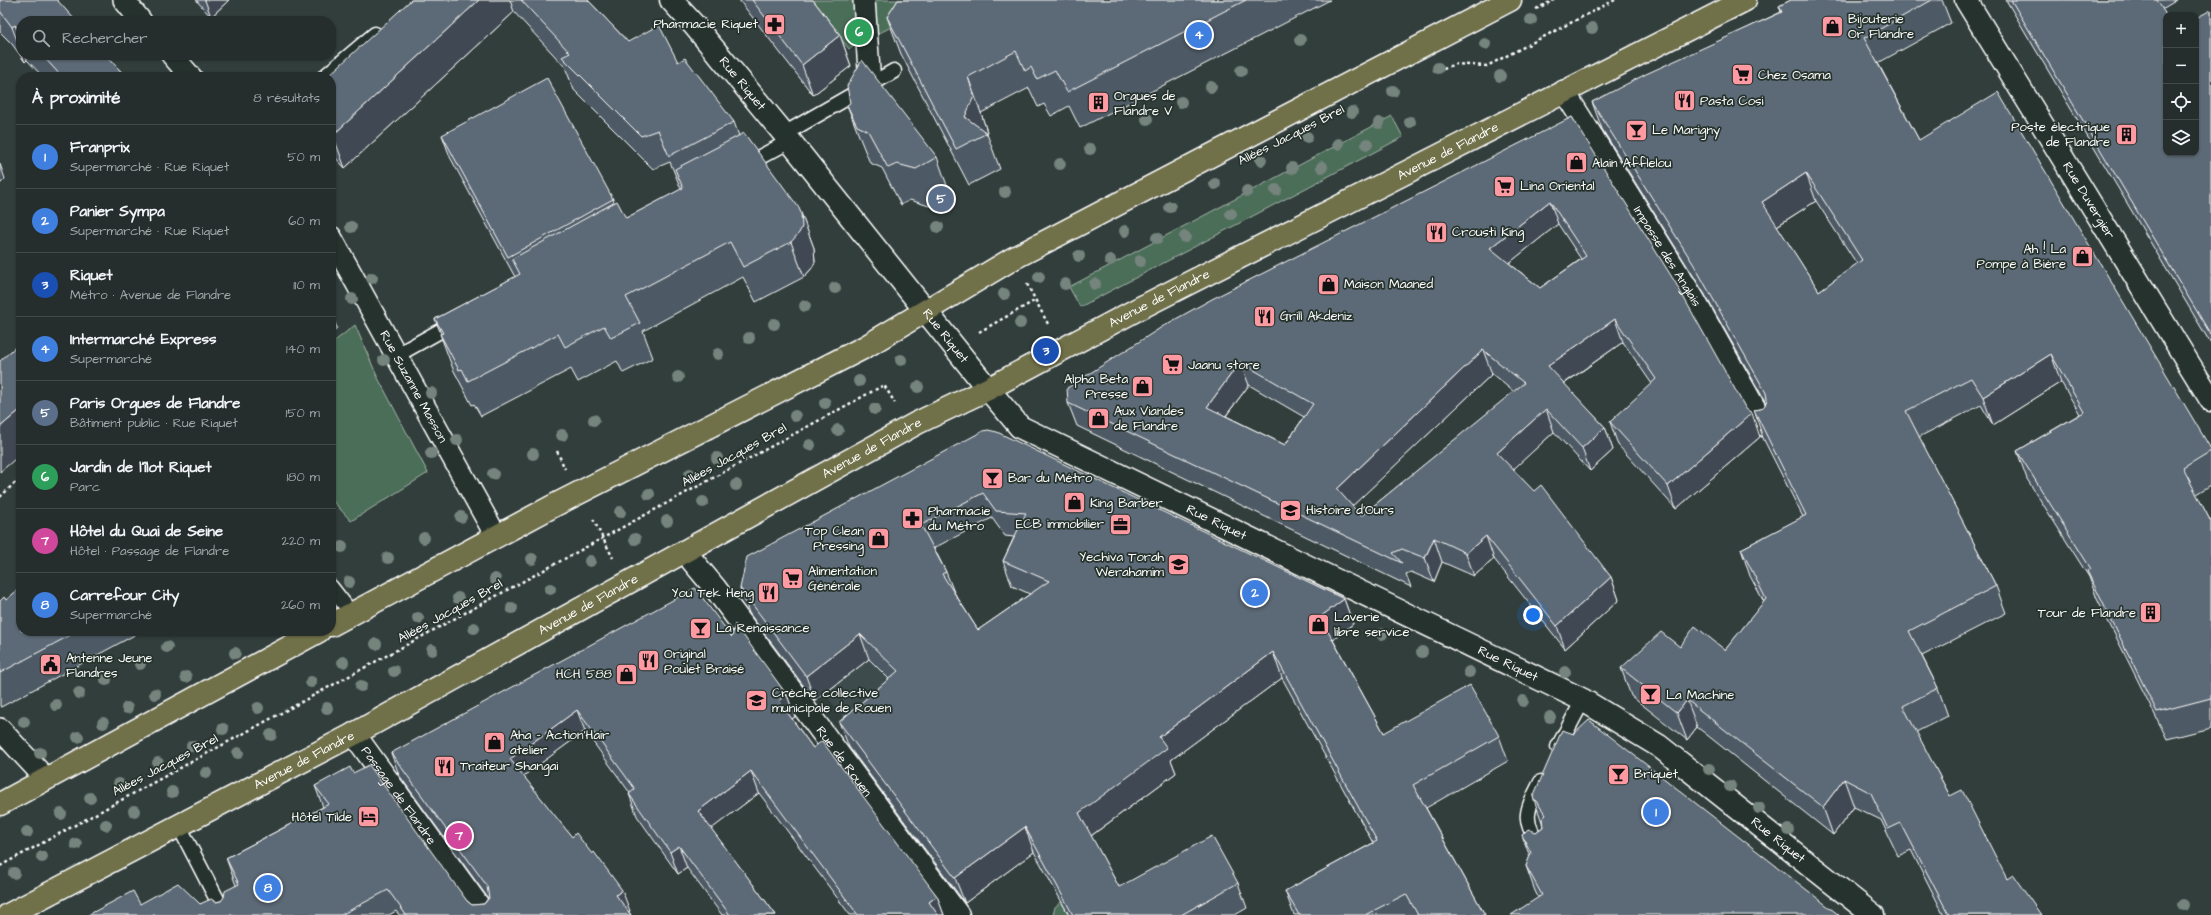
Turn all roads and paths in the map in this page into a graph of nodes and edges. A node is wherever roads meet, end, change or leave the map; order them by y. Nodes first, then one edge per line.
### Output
1 (124, 0) edge
2 (671, 0) edge
3 (864, 0) edge
4 (1510, 0) edge
5 (1616, 0) edge
6 (1745, 0) edge
7 (1966, 0) edge
8 (138, 16) edge
9 (385, 26) edge
10 (176, 60) edge
11 (894, 71) edge
12 (187, 72) edge
13 (330, 72) edge
14 (1433, 74) dead end
15 (870, 84) junction
16 (1564, 91) junction
17 (787, 137) junction
18 (731, 172) edge
19 (336, 246) edge
20 (1026, 281) dead end
21 (1036, 300) junction
22 (925, 310) junction
23 (471, 314) edge
24 (1050, 328) dead end
25 (974, 335) dead end
26 (397, 355) junction
27 (988, 389) junction
28 (2211, 400) edge
29 (898, 408) dead end
30 (1765, 426) edge
31 (557, 451) dead end
32 (566, 470) dead end
33 (16, 481) edge
34 (0, 497) edge
35 (593, 519) dead end
36 (496, 536) junction
37 (602, 539) junction
38 (685, 552) junction
39 (614, 561) dead end
40 (336, 593) edge
41 (352, 614) junction
42 (336, 622) edge
43 (310, 636) edge
44 (1582, 700) junction
45 (0, 729) edge
46 (354, 734) junction
47 (46, 779) junction
48 (0, 804) edge
49 (179, 826) junction
50 (1544, 849) edge
51 (0, 866) edge
52 (8, 915) edge
53 (225, 915) edge
54 (485, 915) edge
55 (958, 915) edge
56 (1873, 915) edge

1 - 8 street
2 - 17 street, Rue Riquet
3 - 15 street
4 - 22 main road
5 - 14 path
6 - 16 main road, Avenue de Flandre
7 - 28 street, Rue Duvergier
9 - 13 lane
10 - 12 street
11 - 15 lane
15 - 17 lane
16 - 27 main road, Avenue de Flandre
16 - 30 street, Impasse des Anglais
17 - 18 lane
17 - 22 street, Rue Riquet
19 - 26 street, Rue Suzanne Masson
20 - 21 path
21 - 24 path
21 - 25 path
22 - 27 street, Rue Riquet
22 - 36 main road
23 - 26 lane
26 - 36 street, Rue Suzanne Masson
27 - 38 main road, Avenue de Flandre
27 - 44 street, Rue Riquet
29 - 37 path, Allées Jacques Brel
31 - 32 path
33 - 34 path
35 - 37 path
36 - 41 main road
37 - 39 path
37 - 51 path, Allées Jacques Brel
38 - 46 main road, Avenue de Flandre
38 - 55 street, Rue de Rouen
40 - 41 lane
41 - 42 main road
43 - 47 main road
44 - 50 lane
44 - 56 street, Rue Riquet
45 - 47 street
46 - 49 main road, Avenue de Flandre
46 - 54 street, Passage de Flandre
47 - 48 main road
49 - 52 main road, Avenue de Flandre
49 - 53 lane

